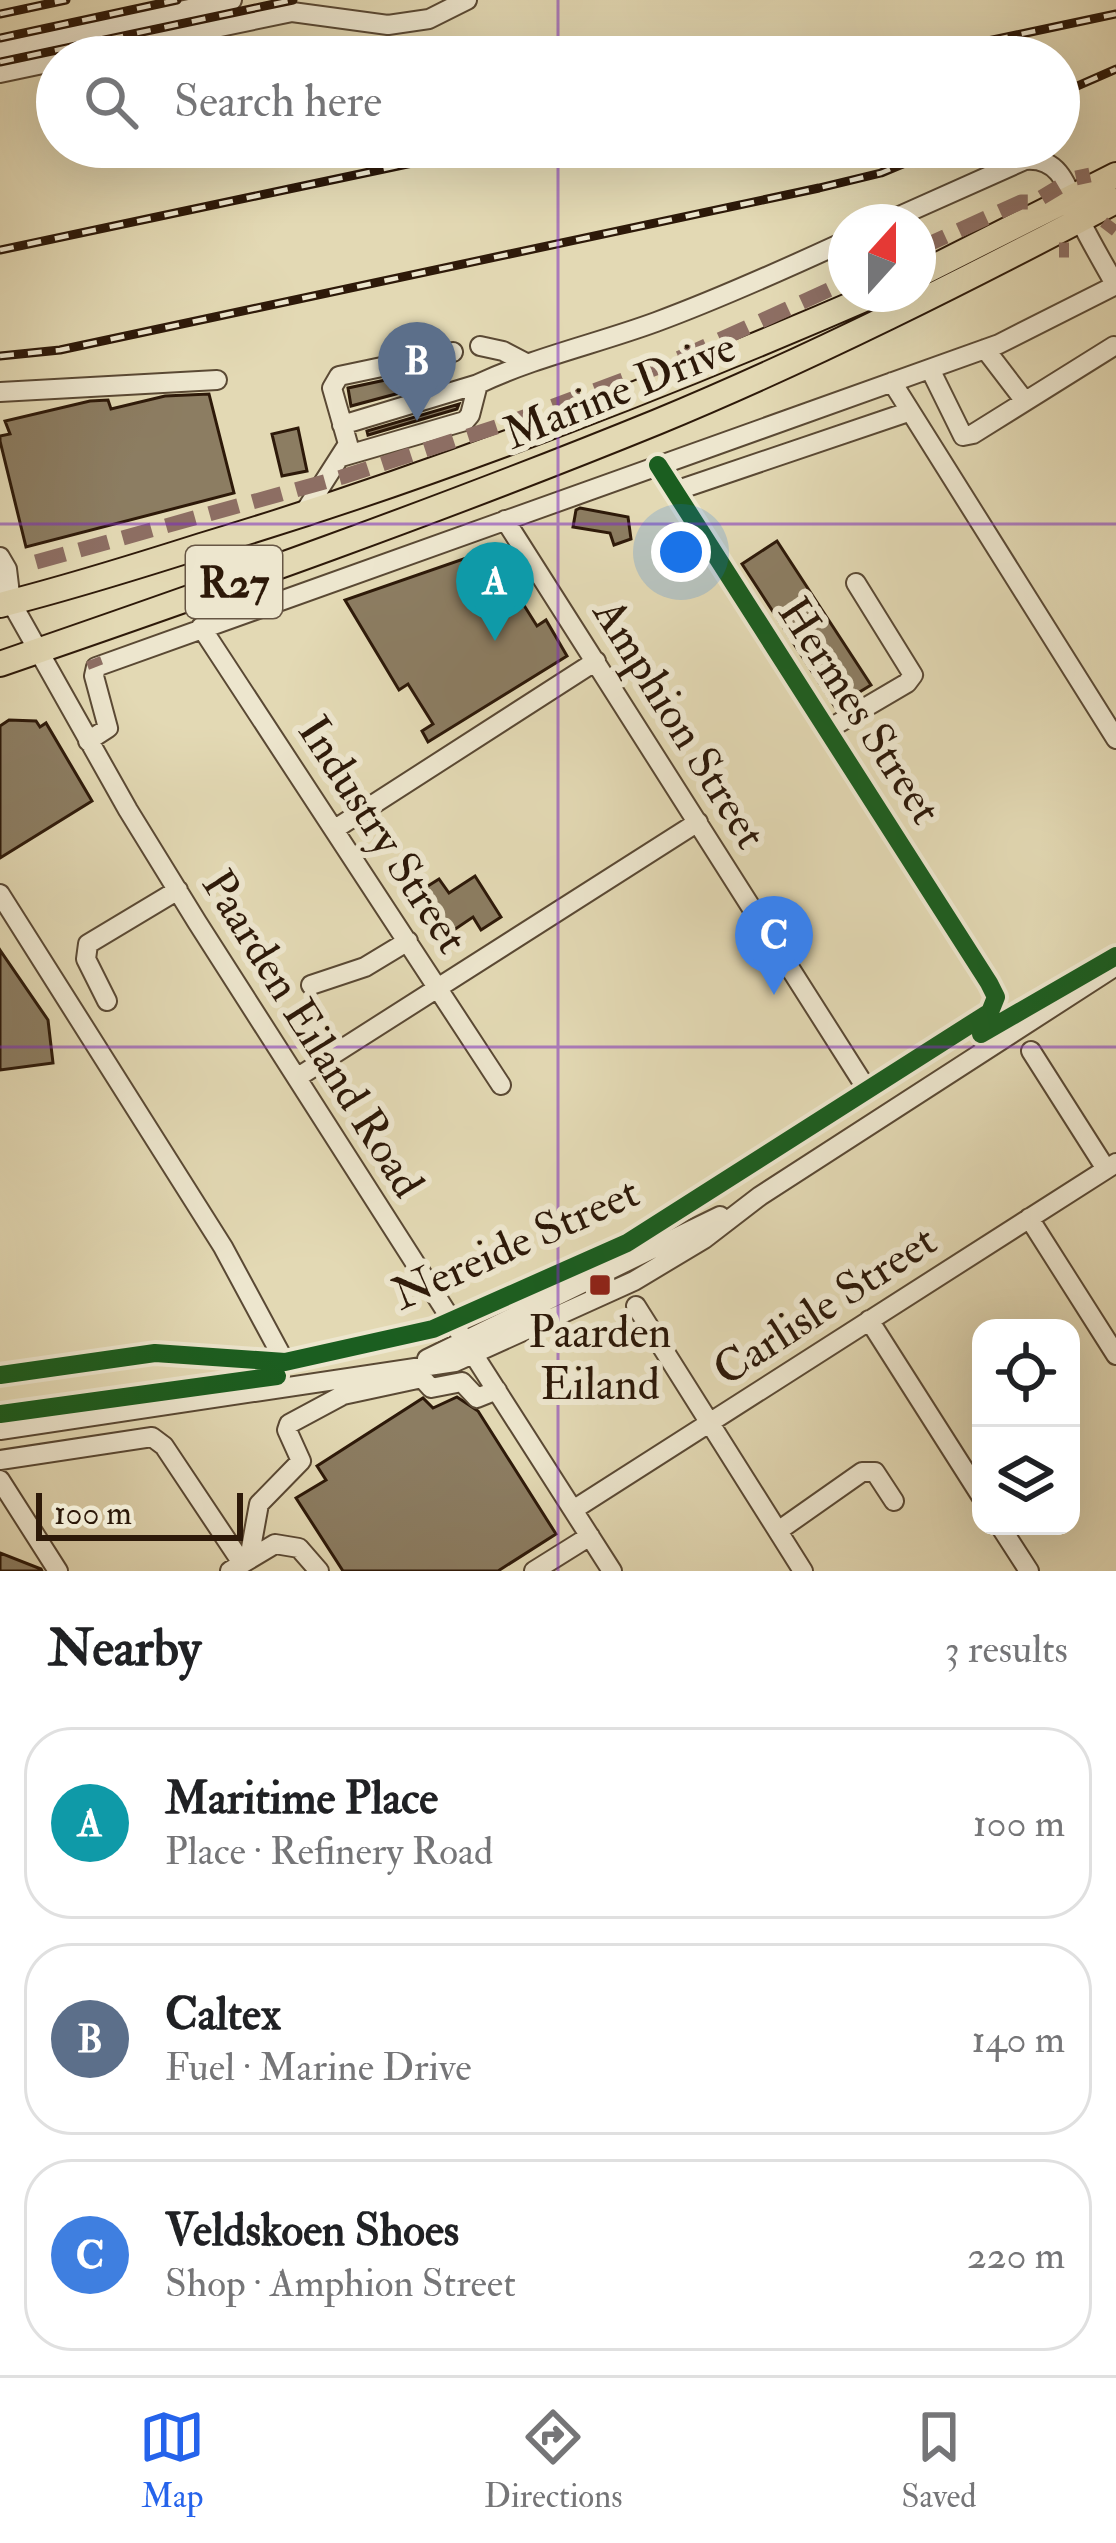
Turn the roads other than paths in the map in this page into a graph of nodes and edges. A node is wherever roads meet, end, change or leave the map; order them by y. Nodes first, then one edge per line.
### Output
1 (232, 0) edge
2 (467, 0) edge
3 (65, 36) edge
4 (176, 36) edge
5 (36, 42) edge
6 (0, 50) edge
7 (36, 65) edge
8 (0, 73) edge
9 (1009, 168) edge
10 (1054, 168) edge
11 (1116, 176) edge
12 (1116, 201) edge
13 (927, 204) edge
14 (1077, 209) junction
15 (828, 249) edge
16 (936, 268) edge
17 (1116, 285) edge
18 (834, 312) edge
19 (480, 346) dead end
20 (1114, 346) edge
21 (985, 349) junction
22 (453, 352) dead end
23 (524, 362) junction
24 (930, 368) junction
25 (217, 380) dead end
26 (892, 382) junction
27 (478, 384) junction
28 (0, 392) edge
29 (1024, 400) junction
30 (908, 412) junction
31 (342, 425) junction
32 (341, 457) junction
33 (658, 466) junction
34 (675, 491) junction
35 (302, 516) junction
36 (505, 520) junction
37 (3, 563) edge
38 (856, 583) dead end
39 (4, 600) edge
40 (201, 627) junction
41 (37, 651) junction
42 (596, 661) junction
43 (0, 664) edge
44 (827, 730) junction
45 (1116, 739) edge
46 (88, 741) junction
47 (698, 823) junction
48 (335, 829) junction
49 (178, 890) junction
50 (0, 894) edge
51 (407, 941) junction
52 (1116, 969) edge
53 (311, 985) dead end
54 (438, 988) junction
55 (996, 997) joint
56 (107, 1001) dead end
57 (1031, 1051) dead end
58 (298, 1077) junction
59 (501, 1085) dead end
60 (868, 1090) junction
61 (1111, 1166) edge
62 (1029, 1218) junction
63 (636, 1306) dead end
64 (869, 1320) junction
65 (453, 1321) junction
66 (471, 1348) junction
67 (1116, 1355) edge
68 (285, 1362) junction
69 (0, 1376) edge
70 (497, 1390) junction
71 (710, 1425) junction
72 (0, 1430) edge
73 (0, 1460) edge
74 (0, 1480) edge
75 (972, 1482) edge
76 (894, 1501) dead end
77 (573, 1510) junction
78 (778, 1531) junction
79 (590, 1535) junction
80 (1006, 1535) edge
81 (240, 1564) edge
82 (58, 1571) edge
83 (320, 1571) edge
84 (534, 1571) edge
85 (613, 1571) edge
86 (803, 1571) edge
87 (1029, 1571) edge

1 - 3 street
2 - 4 street
5 - 6 street
7 - 8 street
9 - 13 street
10 - 14 street
11 - 14 main road, Marine Drive / R27
12 - 14 main road, Marine Drive / R27
14 - 16 main road, Marine Drive / R27
14 - 17 street
14 - 41 main road, Marine Drive / R27
15 - 23 street
17 - 21 street
18 - 35 main road, Marine Drive / R27
19 - 23 street
20 - 29 street
21 - 24 street
21 - 29 street
22 - 31 street
23 - 27 street
24 - 26 street
24 - 29 street
25 - 28 street
26 - 30 street
26 - 33 street
27 - 31 street
27 - 32 street
30 - 34 street
30 - 45 street
31 - 32 street
32 - 35 street
33 - 34 street, Hermes Street
33 - 36 street
34 - 44 street, Hermes Street
35 - 39 main road, Marine Drive / R27
36 - 40 street
36 - 42 street, Amphion Street
37 - 39 street
38 - 44 street
39 - 41 street, Paarden Eiland Road
40 - 46 street
40 - 48 street, Industry Street
41 - 43 main road, Marine Drive / R27
41 - 46 street, Paarden Eiland Road
42 - 47 street, Amphion Street
42 - 48 street
44 - 55 street, Hermes Street
46 - 49 street, Paarden Eiland Road
47 - 54 street
47 - 60 street, Amphion Street
48 - 51 street, Industry Street
49 - 56 street
49 - 58 street, Paarden Eiland Road
50 - 68 street
51 - 53 street
51 - 54 street, Industry Street
52 - 66 street
54 - 58 street
54 - 59 street, Industry Street
55 - 60 street, Nereide Street
57 - 61 street
58 - 65 street, Paarden Eiland Road
60 - 65 street, Nereide Street
61 - 62 street, Carlisle Street
62 - 64 street, Carlisle Street
62 - 67 street
63 - 71 street
64 - 71 street, Carlisle Street
64 - 75 street
65 - 66 street, Paarden Eiland Road
65 - 68 street, Nereide Street
66 - 70 street, Paarden Eiland Road
66 - 72 street
68 - 69 street, Nereide Street
70 - 77 street, Paarden Eiland Road
70 - 81 street
71 - 77 street, Carlisle Street
71 - 78 street
73 - 81 street
74 - 82 street
76 - 78 street
77 - 79 street, Paarden Eiland Road
78 - 86 street
79 - 84 street
79 - 85 street, Paarden Eiland Road
80 - 87 street
81 - 83 street

